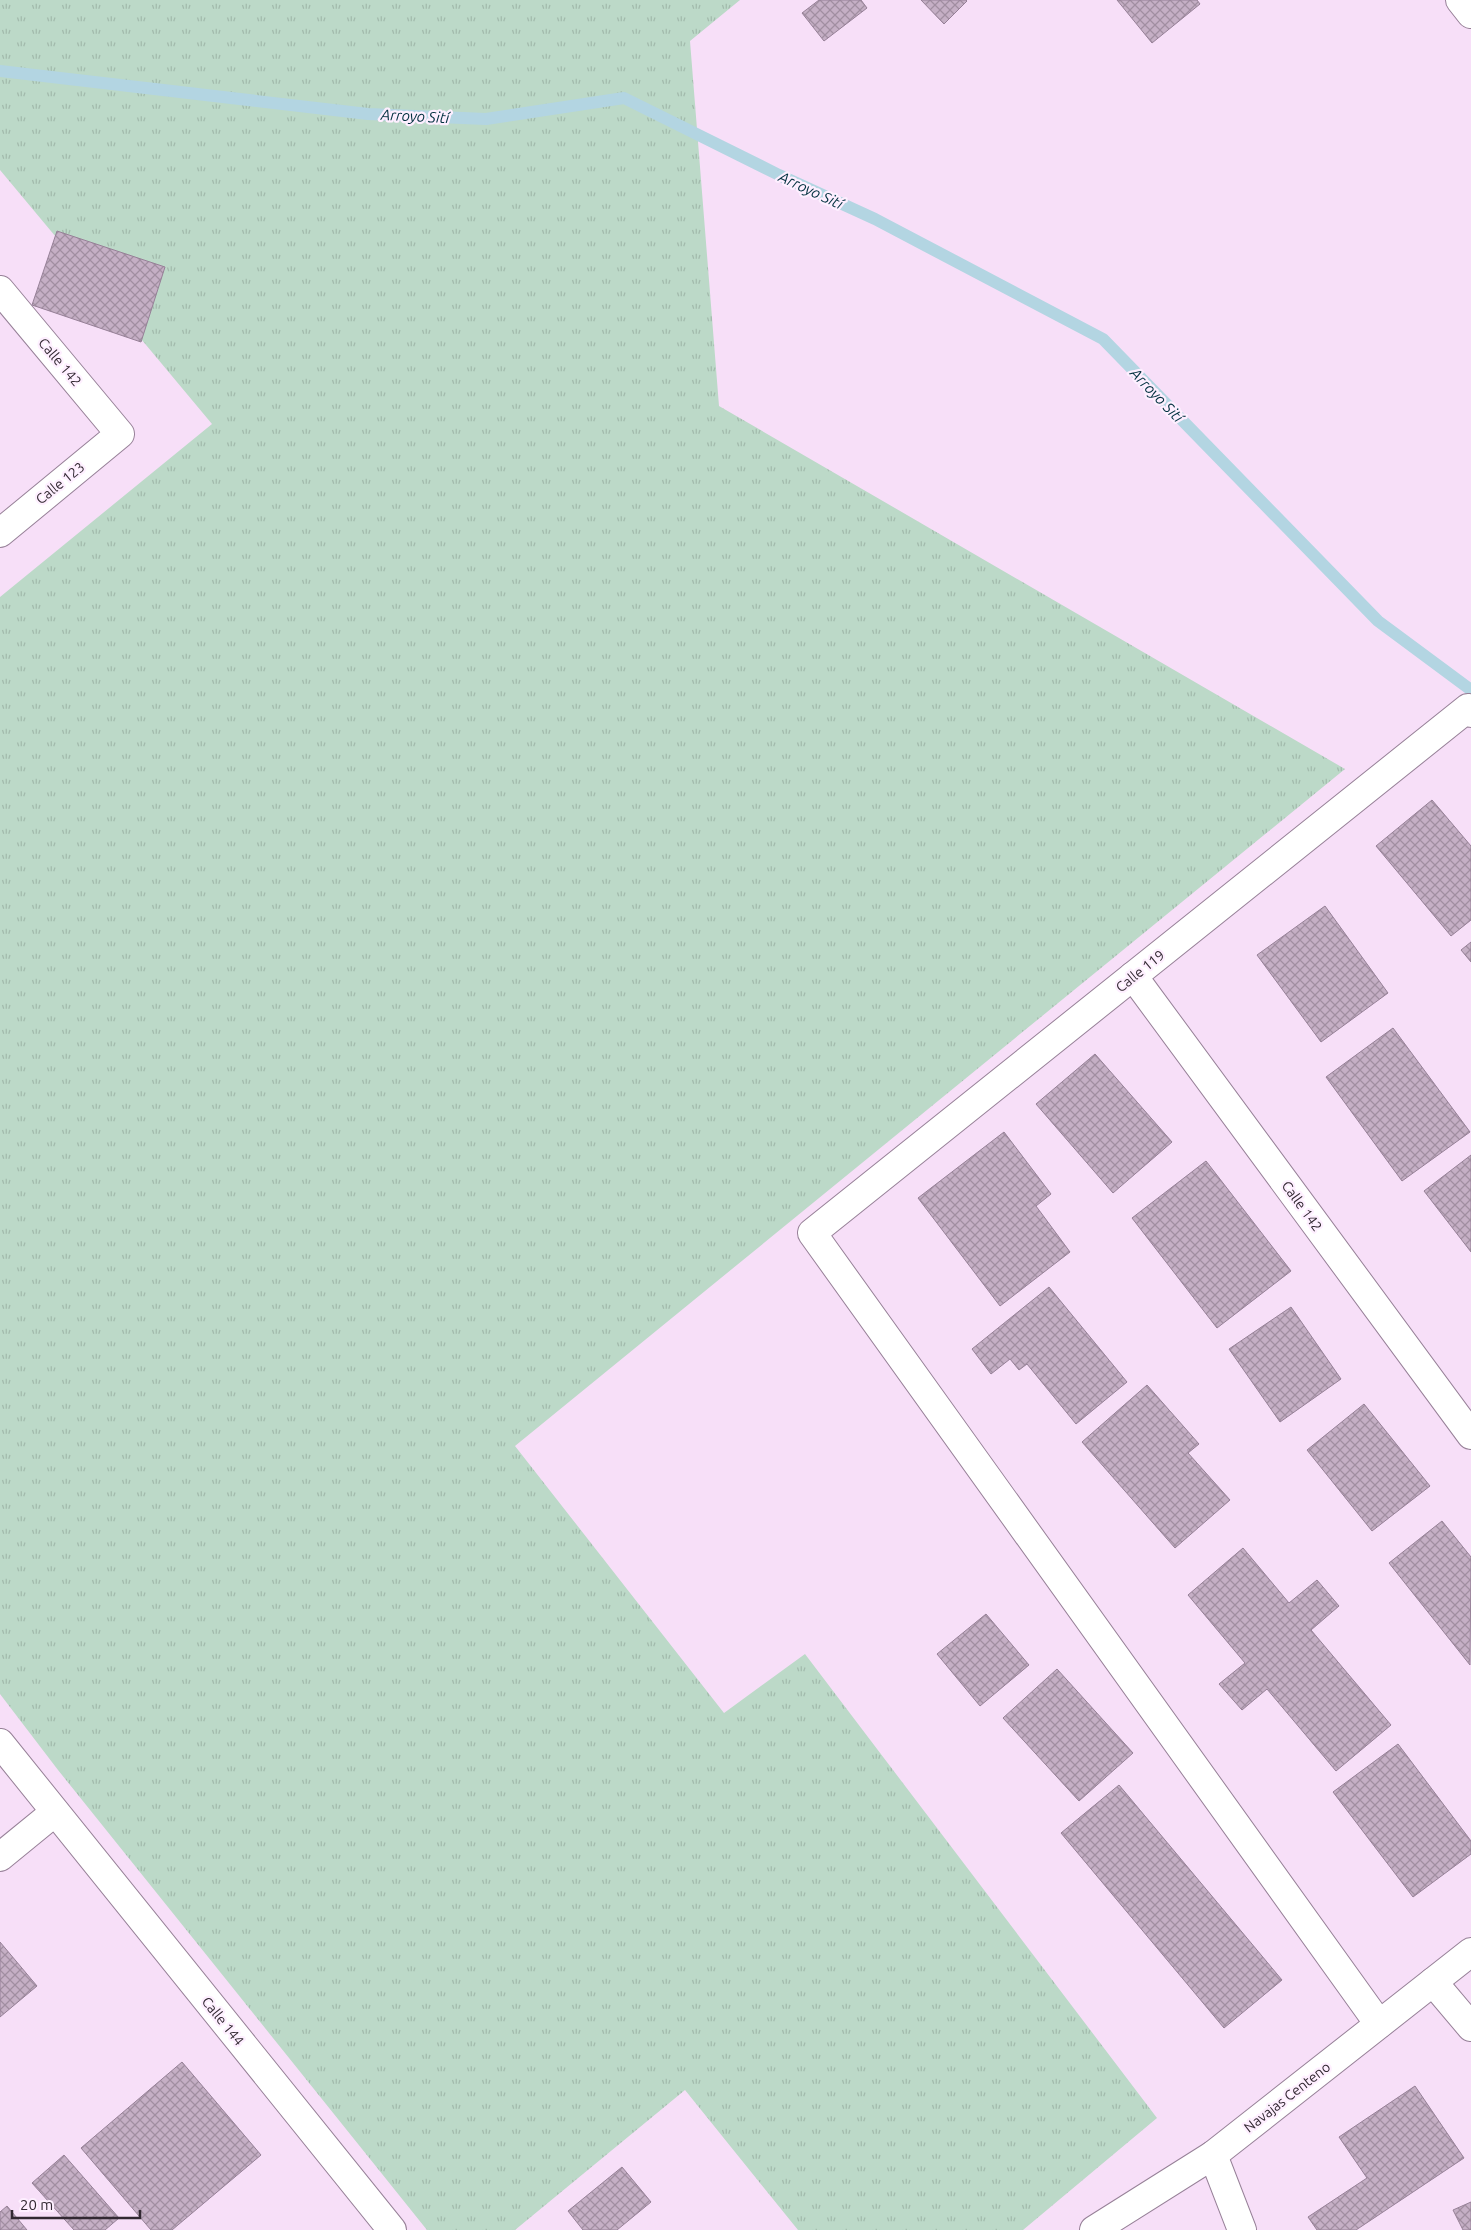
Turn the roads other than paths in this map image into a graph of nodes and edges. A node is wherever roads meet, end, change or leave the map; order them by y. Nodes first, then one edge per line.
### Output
1 (1460, 0) edge
2 (1471, 14) edge
3 (0, 290) edge
4 (120, 434) joint
5 (0, 533) edge
6 (1469, 711) edge
7 (1133, 976) junction
8 (1471, 1436) edge
9 (0, 1743) edge
10 (56, 1812) junction
11 (0, 1857) edge
12 (1471, 1952) edge
13 (1433, 1982) junction
14 (1379, 2024) junction
15 (1471, 2027) edge
16 (1213, 2155) junction
17 (392, 2230) edge
18 (1094, 2230) edge
19 (1242, 2230) edge

1 - 2 street
3 - 4 street, Calle 142
4 - 5 street, Calle 123
6 - 7 street, Calle 119
7 - 8 street, Calle 142
7 - 14 street, Calle 119
9 - 10 street, Calle 144
10 - 11 street
10 - 17 street, Calle 144
12 - 13 street, Navajas Centeno
13 - 14 street, Navajas Centeno
13 - 15 street
14 - 16 street, Navajas Centeno
16 - 18 street, Navajas Centeno
16 - 19 street

